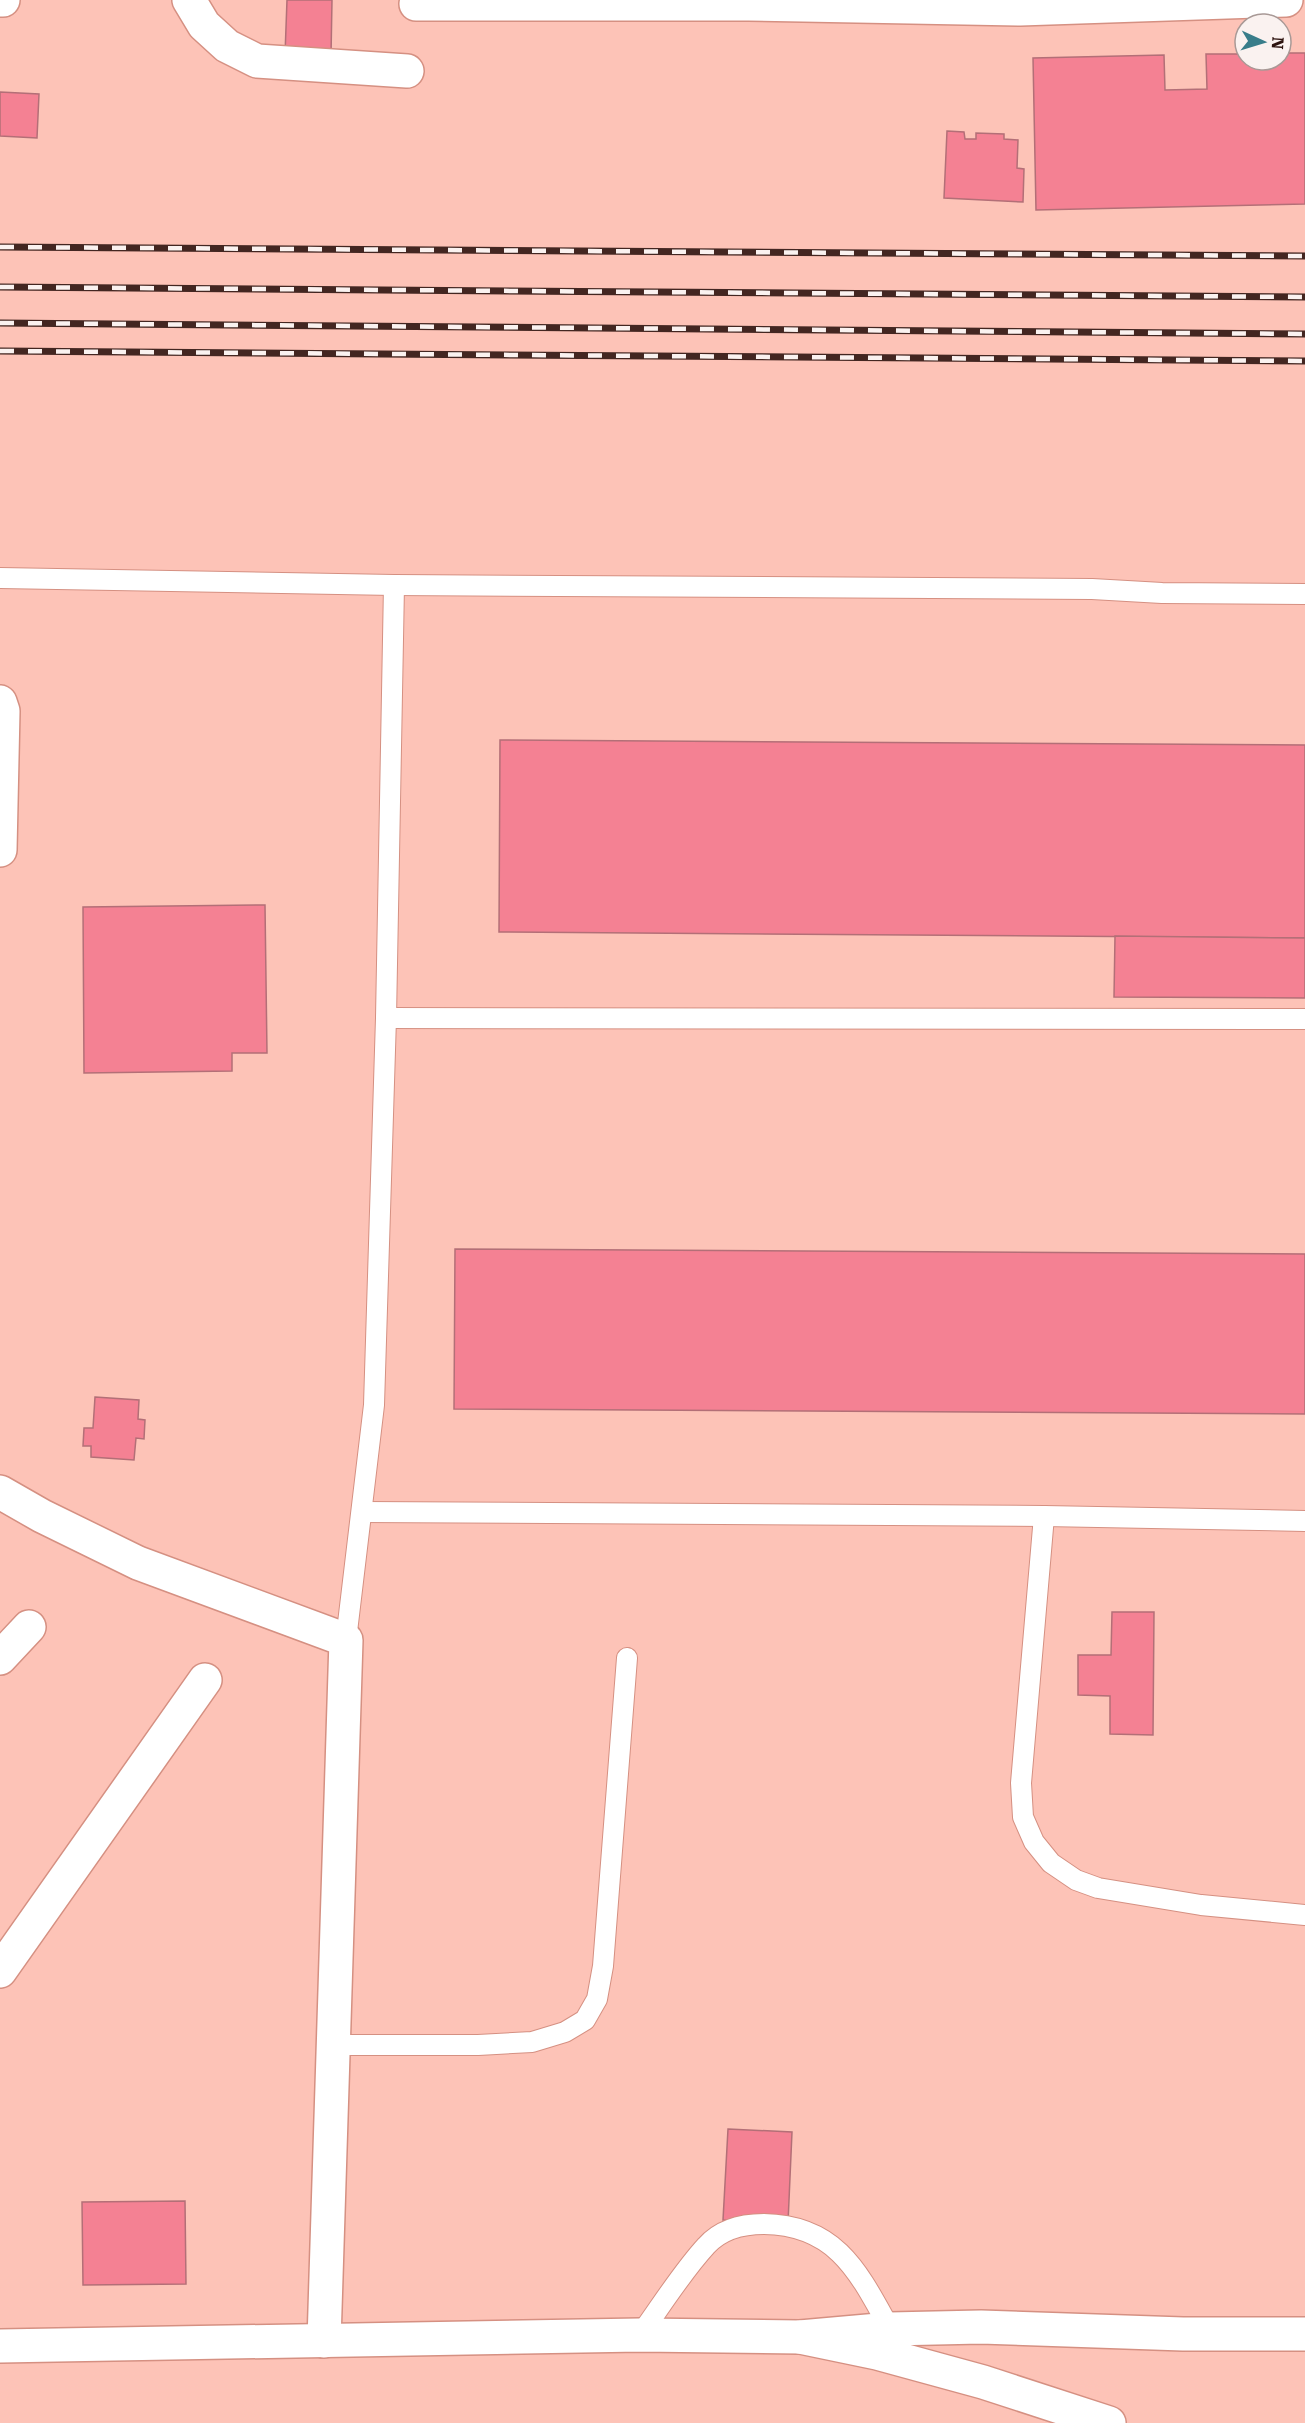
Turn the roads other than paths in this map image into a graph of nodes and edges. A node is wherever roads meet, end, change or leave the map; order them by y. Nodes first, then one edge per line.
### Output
1 (189, 0) edge
2 (1286, 0) edge
3 (748, 2) edge
4 (416, 4) dead end
5 (407, 71) dead end
6 (0, 578) edge
7 (394, 585) junction
8 (1305, 594) edge
9 (0, 702) edge
10 (0, 850) edge
11 (387, 1018) junction
12 (1305, 1019) edge
13 (0, 1492) edge
14 (362, 1512) junction
15 (1044, 1516) junction
16 (1305, 1521) edge
17 (29, 1627) dead end
18 (346, 1640) junction
19 (0, 1658) edge
20 (627, 1658) dead end
21 (205, 1680) dead end
22 (1305, 1916) edge
23 (0, 1971) edge
24 (333, 2045) junction
25 (890, 2329) junction
26 (1305, 2334) edge
27 (640, 2335) junction
28 (800, 2337) junction
29 (324, 2341) junction
30 (0, 2346) edge
31 (1109, 2423) edge

1 - 5 main road
2 - 3 main road
3 - 4 main road
6 - 7 lane
7 - 8 lane
7 - 11 lane
9 - 10 main road
11 - 12 lane
11 - 14 lane
13 - 18 main road
14 - 15 lane
14 - 18 lane
15 - 16 lane
15 - 22 lane
17 - 19 main road
18 - 24 main road
20 - 24 lane
21 - 23 main road
24 - 29 main road
25 - 26 main road
25 - 27 lane
25 - 28 main road
27 - 28 main road
27 - 29 main road
28 - 31 main road
29 - 30 main road

